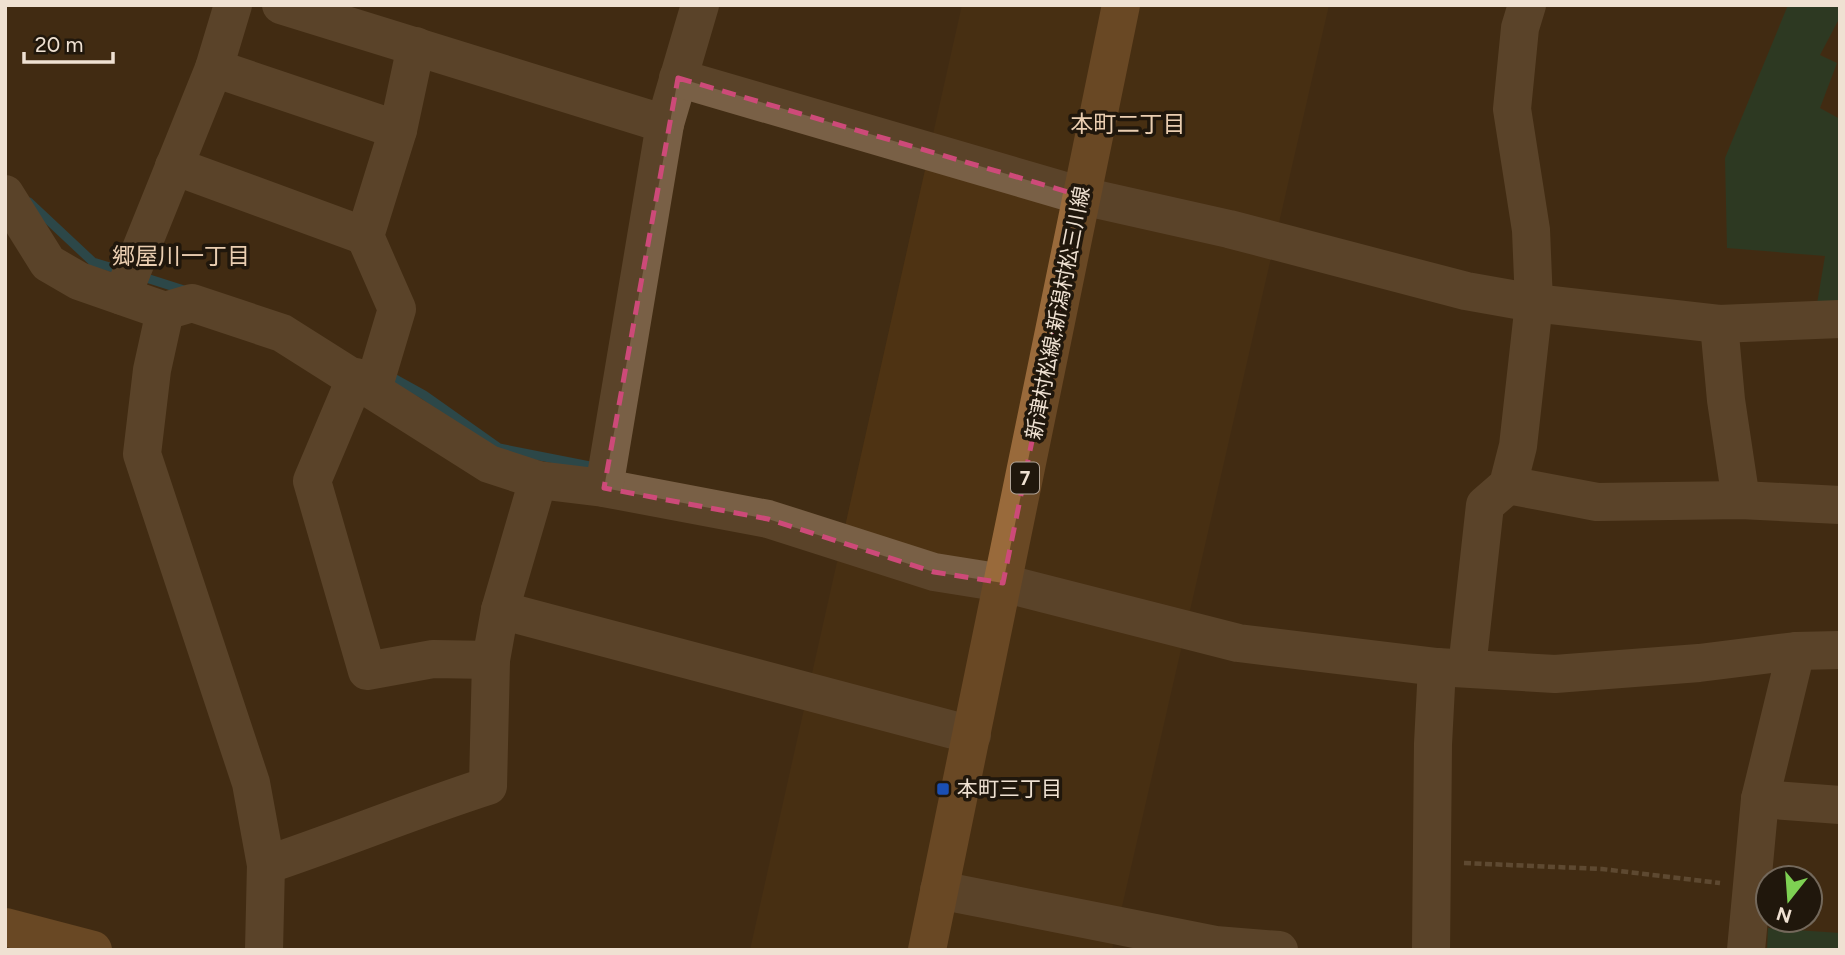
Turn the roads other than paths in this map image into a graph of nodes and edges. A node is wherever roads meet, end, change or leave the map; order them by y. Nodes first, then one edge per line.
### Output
1 (233, 5) edge
2 (281, 5) edge
3 (700, 5) edge
4 (1121, 5) edge
5 (1527, 5) edge
6 (416, 46) junction
7 (214, 68) junction
8 (678, 78) junction
9 (665, 124) junction
10 (398, 130) junction
11 (174, 166) junction
12 (5, 194) edge
13 (1082, 196) junction
14 (365, 236) junction
15 (122, 296) junction
16 (1534, 303) junction
17 (165, 311) junction
18 (1840, 319) edge
19 (1719, 324) junction
20 (365, 383) junction
21 (538, 480) junction
22 (1508, 485) junction
23 (604, 488) junction
24 (1741, 500) junction
25 (1840, 505) edge
26 (1003, 583) junction
27 (500, 610) junction
28 (1840, 650) edge
29 (1796, 651) junction
30 (491, 660) junction
31 (1452, 668) junction
32 (972, 735) junction
33 (1760, 799) junction
34 (1840, 805) edge
35 (266, 865) junction
36 (939, 890) junction
37 (7, 932) edge
38 (93, 950) edge
39 (264, 950) edge
40 (927, 950) edge
41 (1279, 950) edge
42 (1431, 950) edge
43 (1746, 950) edge

1 - 7 street
2 - 6 street
3 - 8 street
4 - 13 main road, 新津村松線;新潟村松三川線 / 7
5 - 16 street
6 - 9 street
6 - 10 street
7 - 10 street
7 - 11 street
8 - 9 street
8 - 13 street
9 - 23 street
10 - 14 street
11 - 14 street
11 - 15 street
12 - 15 street
13 - 16 street
13 - 26 main road, 新津村松線;新潟村松三川線 / 7
14 - 20 street
15 - 17 street
16 - 19 street
16 - 22 street
17 - 20 street
17 - 35 street
18 - 19 street
19 - 24 street
20 - 21 street
20 - 30 street
21 - 23 street
21 - 27 street
22 - 24 street
22 - 31 street
23 - 26 street
24 - 25 street
26 - 31 street
26 - 32 main road, 新津村松線;新潟村松三川線 / 7
27 - 30 street
27 - 32 street
28 - 29 street
29 - 31 street
29 - 33 street
30 - 35 street
31 - 42 street
32 - 36 main road, 新津村松線;新潟村松三川線 / 7
33 - 34 street
33 - 43 street
35 - 39 street
36 - 40 main road, 新津村松線;新潟村松三川線 / 7
36 - 41 street
37 - 38 main road

